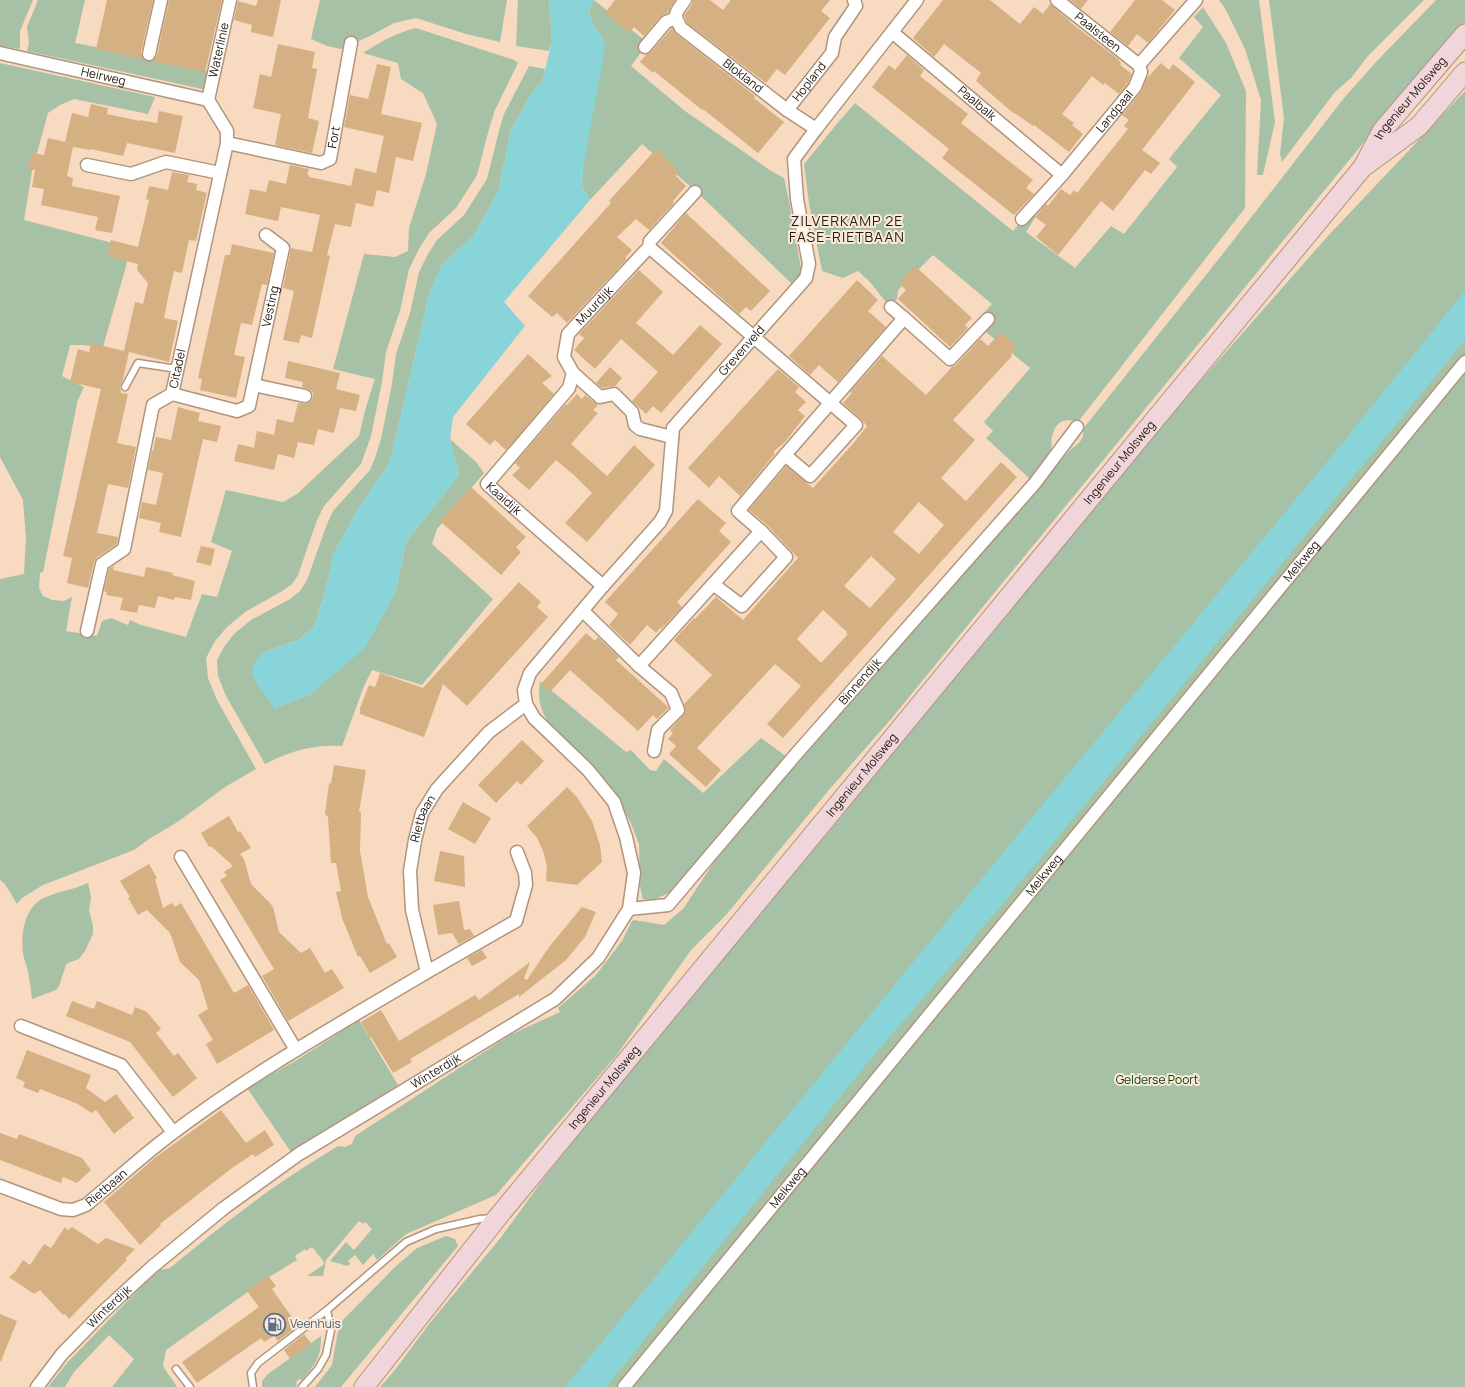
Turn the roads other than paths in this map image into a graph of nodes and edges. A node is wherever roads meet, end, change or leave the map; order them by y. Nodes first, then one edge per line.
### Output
1 (161, 0) edge
2 (230, 0) edge
3 (685, 0) edge
4 (854, 0) edge
5 (917, 0) edge
6 (1057, 0) edge
7 (1196, 0) edge
8 (676, 18) junction
9 (892, 32) junction
10 (1465, 34) edge
11 (351, 43) dead end
12 (645, 47) dead end
13 (0, 52) edge
14 (149, 54) dead end
15 (1138, 65) junction
16 (1465, 72) edge
17 (208, 100) junction
18 (787, 110) junction
19 (816, 128) junction
20 (227, 143) junction
21 (87, 165) dead end
22 (1363, 168) junction
23 (220, 173) junction
24 (1062, 175) junction
25 (695, 192) dead end
26 (1022, 219) dead end
27 (266, 235) dead end
28 (649, 247) junction
29 (891, 307) dead end
30 (904, 318) junction
31 (988, 319) dead end
32 (754, 336) junction
33 (1465, 362) edge
34 (177, 369) junction
35 (573, 373) junction
36 (254, 385) junction
37 (125, 387) dead end
38 (172, 394) junction
39 (305, 396) dead end
40 (830, 403) junction
41 (1077, 427) dead end
42 (672, 436) junction
43 (785, 455) junction
44 (761, 531) junction
45 (713, 584) junction
46 (603, 586) junction
47 (583, 611) junction
48 (87, 631) dead end
49 (639, 666) junction
50 (524, 690) joint
51 (526, 704) junction
52 (654, 751) dead end
53 (517, 852) dead end
54 (181, 857) dead end
55 (629, 909) junction
56 (427, 972) junction
57 (21, 1026) dead end
58 (296, 1050) junction
59 (173, 1132) junction
60 (0, 1186) edge
61 (497, 1218) junction
62 (326, 1310) junction
63 (176, 1368) dead end
64 (36, 1387) edge
65 (190, 1387) edge
66 (253, 1387) edge
67 (302, 1387) edge
68 (364, 1387) edge
69 (624, 1387) edge

1 - 14 street
2 - 17 street, Waterlinie
3 - 8 street
4 - 18 street, Hopland
5 - 9 street, Grevenveld
6 - 15 street, Paalsteen
7 - 15 street
8 - 12 street
8 - 18 street, Blokland
9 - 19 street, Grevenveld
9 - 24 street, Paalbalk
10 - 22 main road, Ingenieur Molsweg
11 - 20 street, Fort
13 - 17 street, Heirweg
15 - 24 street, Landpaal
16 - 22 main road, Ingenieur Molsweg
17 - 20 street
18 - 19 street, Blokland
19 - 32 street, Grevenveld
20 - 23 street, Citadel
21 - 23 street
22 - 61 main road, Ingenieur Molsweg
23 - 34 street, Citadel
24 - 26 street, Landpaal
25 - 28 street, Muurdijk
27 - 36 street, Vesting
28 - 32 street
28 - 35 street, Muurdijk
29 - 30 street
30 - 31 street
30 - 40 street
32 - 40 street
32 - 42 street, Grevenveld
33 - 69 street, Melkweg
34 - 37 lane
34 - 38 street, Citadel
35 - 42 street
35 - 46 street, Kaaidijk
36 - 38 street, Vesting
36 - 39 street
38 - 48 street, Citadel
40 - 43 street
40 - 43 street
41 - 55 street, Binnendijk
42 - 46 street, Grevenveld
43 - 44 street
44 - 45 street
44 - 45 street
45 - 49 street
46 - 47 street, Grevenveld
47 - 49 street
47 - 50 street, Grevenveld
49 - 52 street
50 - 51 street, Winterdijk
51 - 55 street, Winterdijk
51 - 56 street, Rietbaan
53 - 56 street, Rietbaan
54 - 58 street
55 - 64 street, Winterdijk
56 - 58 street, Rietbaan
57 - 59 street
58 - 59 street, Rietbaan
59 - 60 street, Rietbaan
61 - 62 lane
61 - 68 main road, Ingenieur Molsweg
62 - 66 lane
62 - 67 lane
63 - 65 lane

